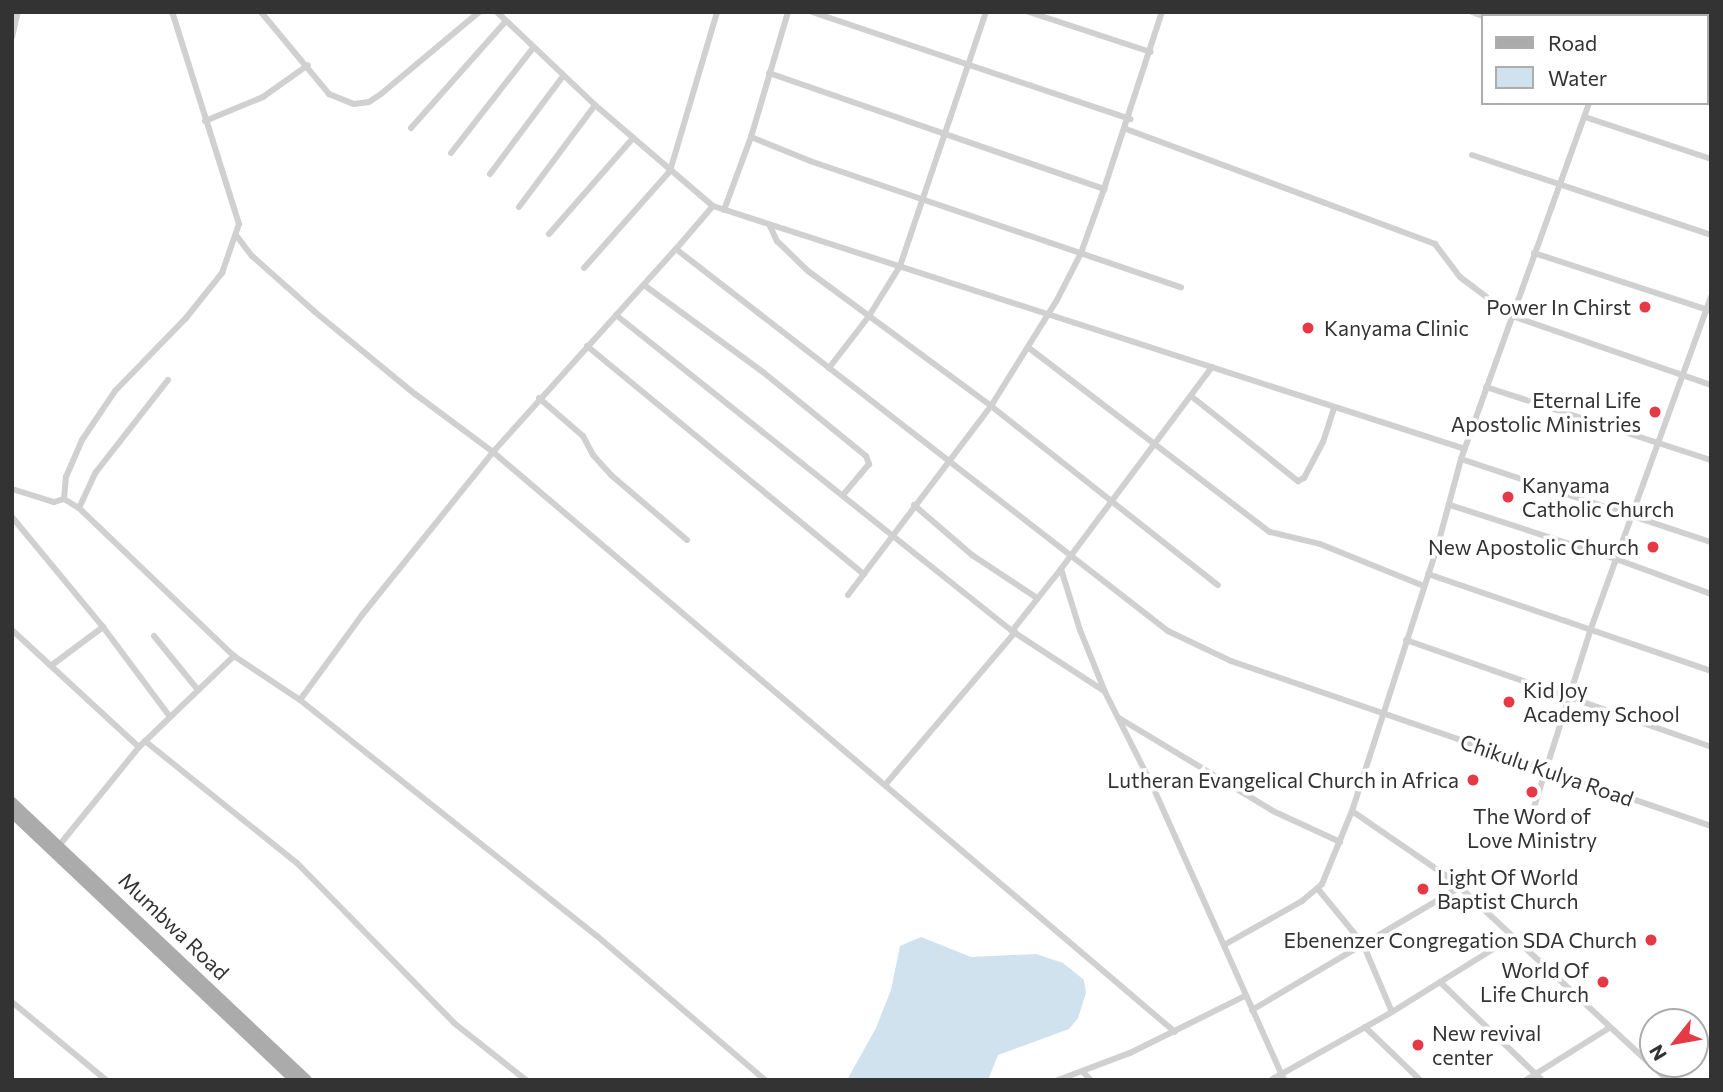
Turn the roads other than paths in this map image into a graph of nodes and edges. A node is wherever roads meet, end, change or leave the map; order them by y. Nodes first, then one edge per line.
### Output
1 (18, 12) edge
2 (172, 12) edge
3 (261, 12) edge
4 (479, 12) edge
5 (496, 12) edge
6 (717, 12) edge
7 (788, 12) edge
8 (812, 12) edge
9 (986, 12) edge
10 (1029, 12) edge
11 (1162, 12) edge
12 (506, 22) junction
13 (12, 37) edge
14 (533, 48) junction
15 (1151, 52) junction
16 (308, 65) junction
17 (968, 66) junction
18 (769, 73) junction
19 (563, 76) junction
20 (595, 105) junction
21 (1588, 105) edge
22 (1585, 117) junction
23 (1130, 119) junction
24 (205, 121) junction
25 (411, 128) dead end
26 (1126, 129) junction
27 (945, 133) junction
28 (751, 137) junction
29 (633, 138) junction
30 (451, 153) dead end
31 (1472, 155) dead end
32 (1711, 159) edge
33 (670, 171) junction
34 (490, 174) dead end
35 (1559, 185) junction
36 (1104, 189) junction
37 (924, 200) junction
38 (713, 206) junction
39 (519, 207) dead end
40 (724, 210) junction
41 (769, 224) junction
42 (549, 234) dead end
43 (236, 235) junction
44 (1711, 235) edge
45 (676, 249) junction
46 (1081, 253) junction
47 (1534, 253) junction
48 (900, 265) junction
49 (584, 268) dead end
50 (644, 285) junction
51 (1181, 287) dead end
52 (1711, 297) edge
53 (1709, 310) edge
54 (1050, 313) junction
55 (616, 315) junction
56 (869, 316) junction
57 (1512, 316) junction
58 (587, 346) junction
59 (1029, 348) junction
60 (1212, 367) junction
61 (830, 368) junction
62 (1683, 376) junction
63 (168, 380) dead end
64 (1711, 385) edge
65 (1486, 387) junction
66 (1191, 396) junction
67 (539, 398) junction
68 (991, 406) junction
69 (1334, 408) junction
70 (1658, 441) junction
71 (1154, 442) junction
72 (1465, 449) junction
73 (494, 452) junction
74 (1461, 459) junction
75 (1711, 460) edge
76 (948, 462) junction
77 (12, 489) edge
78 (842, 495) junction
79 (64, 499) junction
80 (1112, 499) junction
81 (914, 505) junction
82 (1450, 505) junction
83 (79, 508) junction
84 (12, 517) edge
85 (1633, 517) junction
86 (892, 533) junction
87 (687, 540) dead end
88 (1711, 542) edge
89 (1069, 556) junction
90 (1616, 559) junction
91 (1061, 569) junction
92 (864, 574) junction
93 (1428, 574) junction
94 (1218, 584) dead end
95 (1424, 586) junction
96 (1711, 594) edge
97 (848, 595) dead end
98 (1037, 598) junction
99 (103, 627) junction
100 (12, 630) edge
101 (1013, 631) junction
102 (1590, 631) junction
103 (154, 636) dead end
104 (1406, 640) junction
105 (234, 656) junction
106 (52, 664) junction
107 (1711, 671) edge
108 (198, 690) junction
109 (1105, 692) junction
110 (1569, 699) junction
111 (300, 700) junction
112 (1382, 713) junction
113 (170, 717) junction
114 (1117, 717) junction
115 (145, 741) junction
116 (139, 747) junction
117 (1711, 747) edge
118 (1546, 770) junction
119 (886, 785) junction
120 (12, 802) edge
121 (1534, 807) dead end
122 (1352, 811) junction
123 (12, 814) edge
124 (1711, 826) edge
125 (1340, 842) junction
126 (57, 848) junction
127 (1460, 887) junction
128 (1318, 889) junction
129 (1511, 938) junction
130 (1363, 944) junction
131 (1224, 945) junction
132 (1440, 982) junction
133 (1245, 996) junction
134 (12, 1002) edge
135 (1252, 1010) junction
136 (1392, 1012) junction
137 (1365, 1027) junction
138 (1609, 1028) junction
139 (1175, 1032) junction
140 (1083, 1072) junction
141 (1536, 1074) junction
142 (1282, 1077) edge
143 (106, 1080) edge
144 (294, 1080) edge
145 (307, 1080) edge
146 (526, 1080) edge
147 (765, 1080) edge
148 (1058, 1080) edge
149 (1091, 1080) edge
150 (1271, 1080) edge
151 (1420, 1080) edge
152 (1527, 1080) edge
153 (1542, 1080) edge
154 (1667, 1080) edge

1 - 13 street
2 - 24 street
3 - 16 street
4 - 16 street
5 - 12 street
6 - 33 street
7 - 18 street
8 - 17 street
9 - 17 street
10 - 15 street
11 - 15 street
12 - 14 street
12 - 25 street
14 - 19 street
14 - 30 street
15 - 23 street
16 - 24 street
17 - 23 street
17 - 27 street
18 - 27 street
18 - 28 street
19 - 20 street
19 - 34 street
20 - 29 street
20 - 39 street
21 - 22 street
22 - 32 street
22 - 35 street
23 - 26 street
24 - 43 street
26 - 36 street
26 - 57 street
27 - 36 street
27 - 37 street
28 - 37 street
28 - 40 street
29 - 33 street
29 - 42 street
31 - 35 street
33 - 38 street
33 - 49 street
35 - 44 street
35 - 47 street
36 - 46 street
37 - 46 street
37 - 48 street
38 - 40 street
38 - 45 street
40 - 41 street
41 - 48 street
41 - 56 street
43 - 73 street
43 - 79 street
45 - 50 street
45 - 61 street, Chikulu Kulya Road
46 - 51 street
46 - 54 street
47 - 53 street
47 - 57 street
48 - 54 street
48 - 56 street
50 - 55 street
50 - 78 street
52 - 53 street
53 - 62 street
54 - 59 street
54 - 60 street
55 - 58 street
55 - 78 street
56 - 61 street
56 - 68 street
57 - 62 street
57 - 65 street
58 - 67 street
58 - 92 street
59 - 68 street
59 - 71 street
60 - 66 street
60 - 69 street
61 - 76 street, Chikulu Kulya Road
62 - 64 street
62 - 70 street
63 - 83 street
65 - 70 street
65 - 72 street
66 - 69 street
66 - 71 street
67 - 73 street
67 - 87 street
68 - 76 street
68 - 80 street
69 - 72 street
70 - 75 street
70 - 85 street
71 - 80 street
71 - 95 street
72 - 74 street
73 - 111 street
73 - 119 street
74 - 82 street
74 - 85 street
76 - 81 street
76 - 89 street, Chikulu Kulya Road
77 - 79 street
78 - 86 street
79 - 83 street
80 - 89 street
80 - 94 street
81 - 86 street
81 - 98 street
82 - 90 street
82 - 93 street
83 - 105 street
84 - 99 street
85 - 88 street
85 - 90 street
86 - 92 street
86 - 101 street
89 - 91 street
89 - 112 street, Chikulu Kulya Road
90 - 96 street
90 - 102 street
91 - 98 street
91 - 109 street
92 - 97 street
93 - 95 street
93 - 102 street
95 - 104 street
98 - 101 street
99 - 106 street
99 - 113 street
100 - 106 street
101 - 109 street
101 - 119 street
102 - 107 street
102 - 110 street
103 - 108 street
104 - 110 street
104 - 112 street
105 - 108 street
105 - 111 street
106 - 116 street
108 - 113 street
109 - 114 street
110 - 117 street
110 - 118 street
111 - 147 street
112 - 118 street, Chikulu Kulya Road
112 - 122 street
113 - 115 street
114 - 125 street
114 - 131 street
115 - 116 street
115 - 146 street
116 - 126 street
118 - 121 street
118 - 124 street, Chikulu Kulya Road
119 - 139 street
120 - 126 main road, Mumbwa Road
122 - 125 street
122 - 127 street
123 - 126 main road, Mumbwa Road
125 - 128 street
126 - 144 main road, Mumbwa Road
126 - 145 main road, Mumbwa Road
127 - 129 street
127 - 130 street
128 - 130 street
128 - 131 street
129 - 132 street
129 - 138 street
130 - 135 street
130 - 136 street
131 - 133 street
132 - 136 street
132 - 141 street
133 - 135 street
133 - 139 street
134 - 143 street
135 - 142 street
136 - 137 street
137 - 142 street
137 - 151 street
138 - 141 street
138 - 154 street
139 - 140 street
140 - 148 street
140 - 149 street
141 - 152 street
141 - 153 street
142 - 150 street

